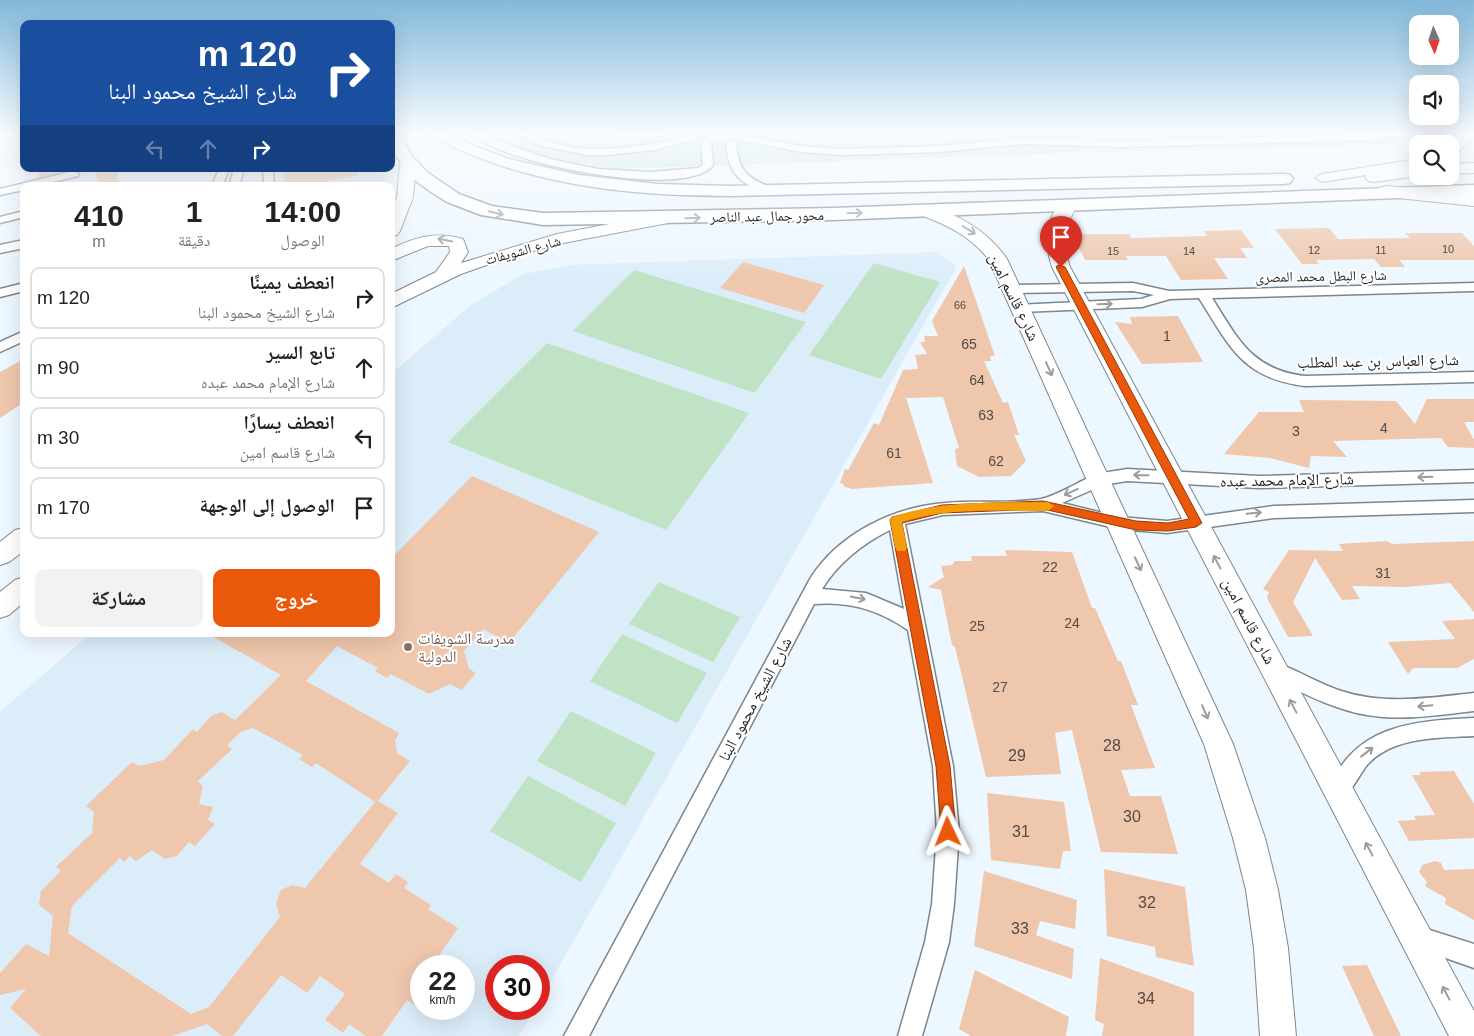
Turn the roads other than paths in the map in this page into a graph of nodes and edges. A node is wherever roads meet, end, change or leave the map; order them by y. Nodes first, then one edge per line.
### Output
1 (406, 181) edge
2 (428, 181) edge
3 (589, 181) edge
4 (749, 181) edge
5 (1167, 181) edge
6 (20, 186) edge
7 (768, 190) junction
8 (1474, 190) edge
9 (0, 192) edge
10 (1386, 192) junction
11 (1474, 200) edge
12 (1070, 205) junction
13 (924, 210) junction
14 (20, 215) edge
15 (662, 219) junction
16 (0, 220) edge
17 (395, 221) edge
18 (20, 245) edge
19 (0, 250) edge
20 (395, 254) edge
21 (443, 275) junction
22 (1474, 287) edge
23 (20, 288) edge
24 (0, 294) edge
25 (1169, 294) junction
26 (1203, 294) junction
27 (1076, 296) junction
28 (1017, 298) junction
29 (395, 300) edge
30 (20, 337) edge
31 (0, 348) edge
32 (20, 348) edge
33 (0, 359) edge
34 (1474, 377) edge
35 (1474, 476) edge
36 (1173, 478) junction
37 (1100, 480) junction
38 (1043, 505) junction
39 (1474, 506) edge
40 (896, 520) junction
41 (1119, 523) junction
42 (1196, 523) junction
43 (20, 540) edge
44 (0, 555) edge
45 (20, 590) edge
46 (809, 597) junction
47 (0, 606) edge
48 (916, 626) junction
49 (1274, 670) junction
50 (1474, 702) edge
51 (1474, 727) edge
52 (1338, 790) junction
53 (1416, 936) junction
54 (1474, 956) edge
55 (576, 1036) edge
56 (910, 1036) edge
57 (1278, 1036) edge
58 (1468, 1036) edge

1 - 17 main road
2 -> 15 main road, محور جمال عبد الناصر
3 - 7 main road, محور جمال عبد الناصر
4 - 7 street
5 - 7 main road, محور جمال عبد الناصر
6 - 9 street
8 - 10 main road, محور جمال عبد الناصر
10 - 11 highway
10 - 12 main road, محور جمال عبد الناصر
12 - 13 main road, محور جمال عبد الناصر
12 - 27 main road, شارع قاسم امين
15 -> 13 main road, محور جمال عبد الناصر
13 -> 28 main road, شارع قاسم امين
14 - 16 street
15 - 21 main road, شارع الشويفات
18 - 19 street
21 -> 20 main road
21 - 29 main road, شارع الشويفات
22 - 26 street, شارع البطل محمد المصرى
23 - 24 street
25 - 26 street, شارع البطل محمد المصرى
25 - 27 street, شارع البطل محمد المصرى
27 -> 25 street, شارع البطل محمد المصرى
26 - 34 street, شارع العباس بن عبد المطلب
27 - 28 street
27 - 28 street
27 - 36 main road, شارع قاسم امين
28 -> 37 main road, شارع قاسم امين
30 - 31 street
32 - 33 street
35 -> 36 street, شارع الإمام محمد عبده
36 -> 37 street, شارع الإمام محمد عبده
36 - 42 main road, شارع قاسم امين
37 -> 38 street, شارع الشيخ محمود البنا
37 - 41 main road, شارع قاسم امين
38 - 40 street, شارع الشيخ محمود البنا
38 - 41 street, شارع الشيخ محمود البنا
42 -> 39 street, شارع الإمام محمد عبده
40 - 46 street, شارع الشيخ محمود البنا
40 - 48 street
41 - 42 street, شارع الإمام محمد عبده
41 -> 57 main road, شارع قاسم امين
49 -> 42 main road, شارع قاسم امين
43 - 44 main road
45 - 47 main road
46 -> 48 street
46 - 55 street, شارع الشيخ محمود البنا
48 - 56 street
50 -> 49 street
52 -> 49 main road, شارع قاسم امين
52 -> 51 street
53 -> 52 main road, شارع قاسم امين
53 - 54 street
58 -> 53 main road, شارع قاسم امين

